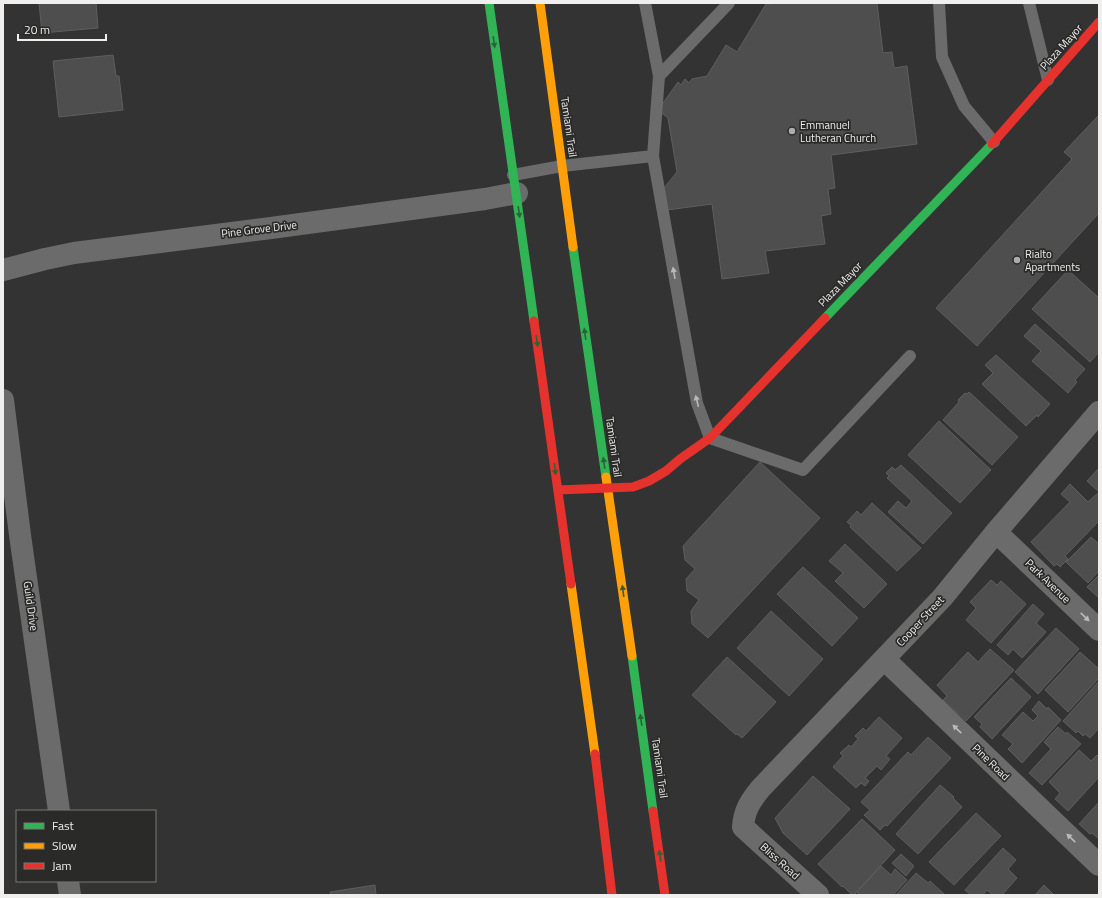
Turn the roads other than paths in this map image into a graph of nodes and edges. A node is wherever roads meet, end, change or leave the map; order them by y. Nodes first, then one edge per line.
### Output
1 (489, 3) edge
2 (540, 3) edge
3 (645, 3) edge
4 (729, 3) edge
5 (939, 3) edge
6 (1029, 3) edge
7 (1099, 22) edge
8 (659, 76) junction
9 (1048, 80) junction
10 (994, 142) junction
11 (653, 156) junction
12 (562, 166) junction
13 (515, 184) junction
14 (3, 270) edge
15 (910, 356) dead end
16 (3, 400) edge
17 (1099, 412) edge
18 (710, 438) junction
19 (608, 488) junction
20 (558, 490) junction
21 (996, 532) junction
22 (1099, 630) edge
23 (884, 659) junction
24 (59, 810) edge
25 (742, 827) joint
26 (1099, 865) edge
27 (68, 882) edge
28 (70, 895) edge
29 (612, 895) edge
30 (665, 895) edge
31 (818, 895) edge

1 -> 13 main road
2 - 12 main road, Tamiami Trail
3 - 8 lane
4 - 8 lane
5 - 10 lane
6 - 9 lane
7 - 9 main road, Plaza Mayor
8 - 11 lane
9 - 10 main road, Plaza Mayor
10 - 18 main road, Plaza Mayor
11 - 12 lane
18 -> 11 lane
12 - 13 lane
19 -> 12 main road, Tamiami Trail
13 - 14 street, Pine Grove Drive
13 -> 20 main road
15 - 18 lane
16 - 24 street, Guild Drive
17 - 21 street, Cooper Street
18 - 19 main road, Plaza Mayor
19 - 20 main road, Plaza Mayor
30 -> 19 main road, Tamiami Trail
20 - 29 main road
21 -> 22 street, Park Avenue
21 - 23 street, Cooper Street
23 - 25 street, Cooper Street
26 -> 23 street, Pine Road
25 - 31 street, Bliss Road
27 - 28 street

